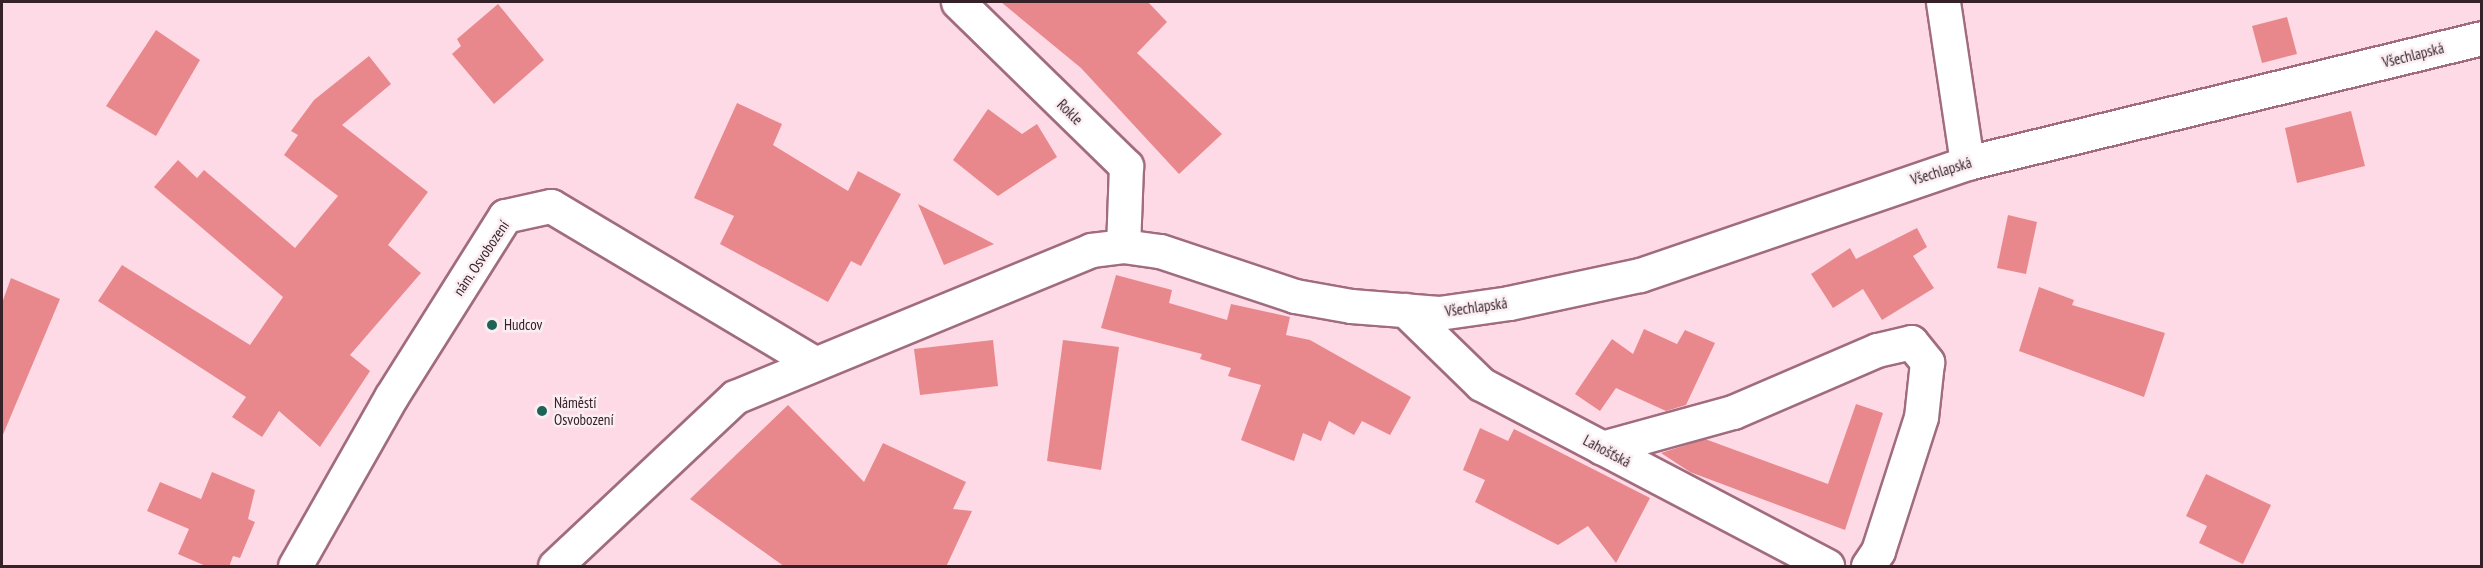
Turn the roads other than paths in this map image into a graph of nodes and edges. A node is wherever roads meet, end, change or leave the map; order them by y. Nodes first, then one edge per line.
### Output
1 (958, 2) edge
2 (1943, 2) edge
3 (2481, 38) edge
4 (1967, 163) junction
5 (1123, 246) junction
6 (1406, 310) junction
7 (811, 361) junction
8 (1602, 448) junction
9 (295, 567) edge
10 (555, 567) edge
11 (1827, 567) edge
12 (1868, 567) edge

1 - 5 street, Rokle
2 - 4 street
3 - 4 street, Všechlapská
4 - 6 street, Všechlapská
5 - 6 street, Všechlapská
5 - 7 street
6 - 8 street, Lahošťská
7 - 9 street, nám. Osvobození
7 - 10 street
8 - 11 street, Lahošťská
8 - 12 street

